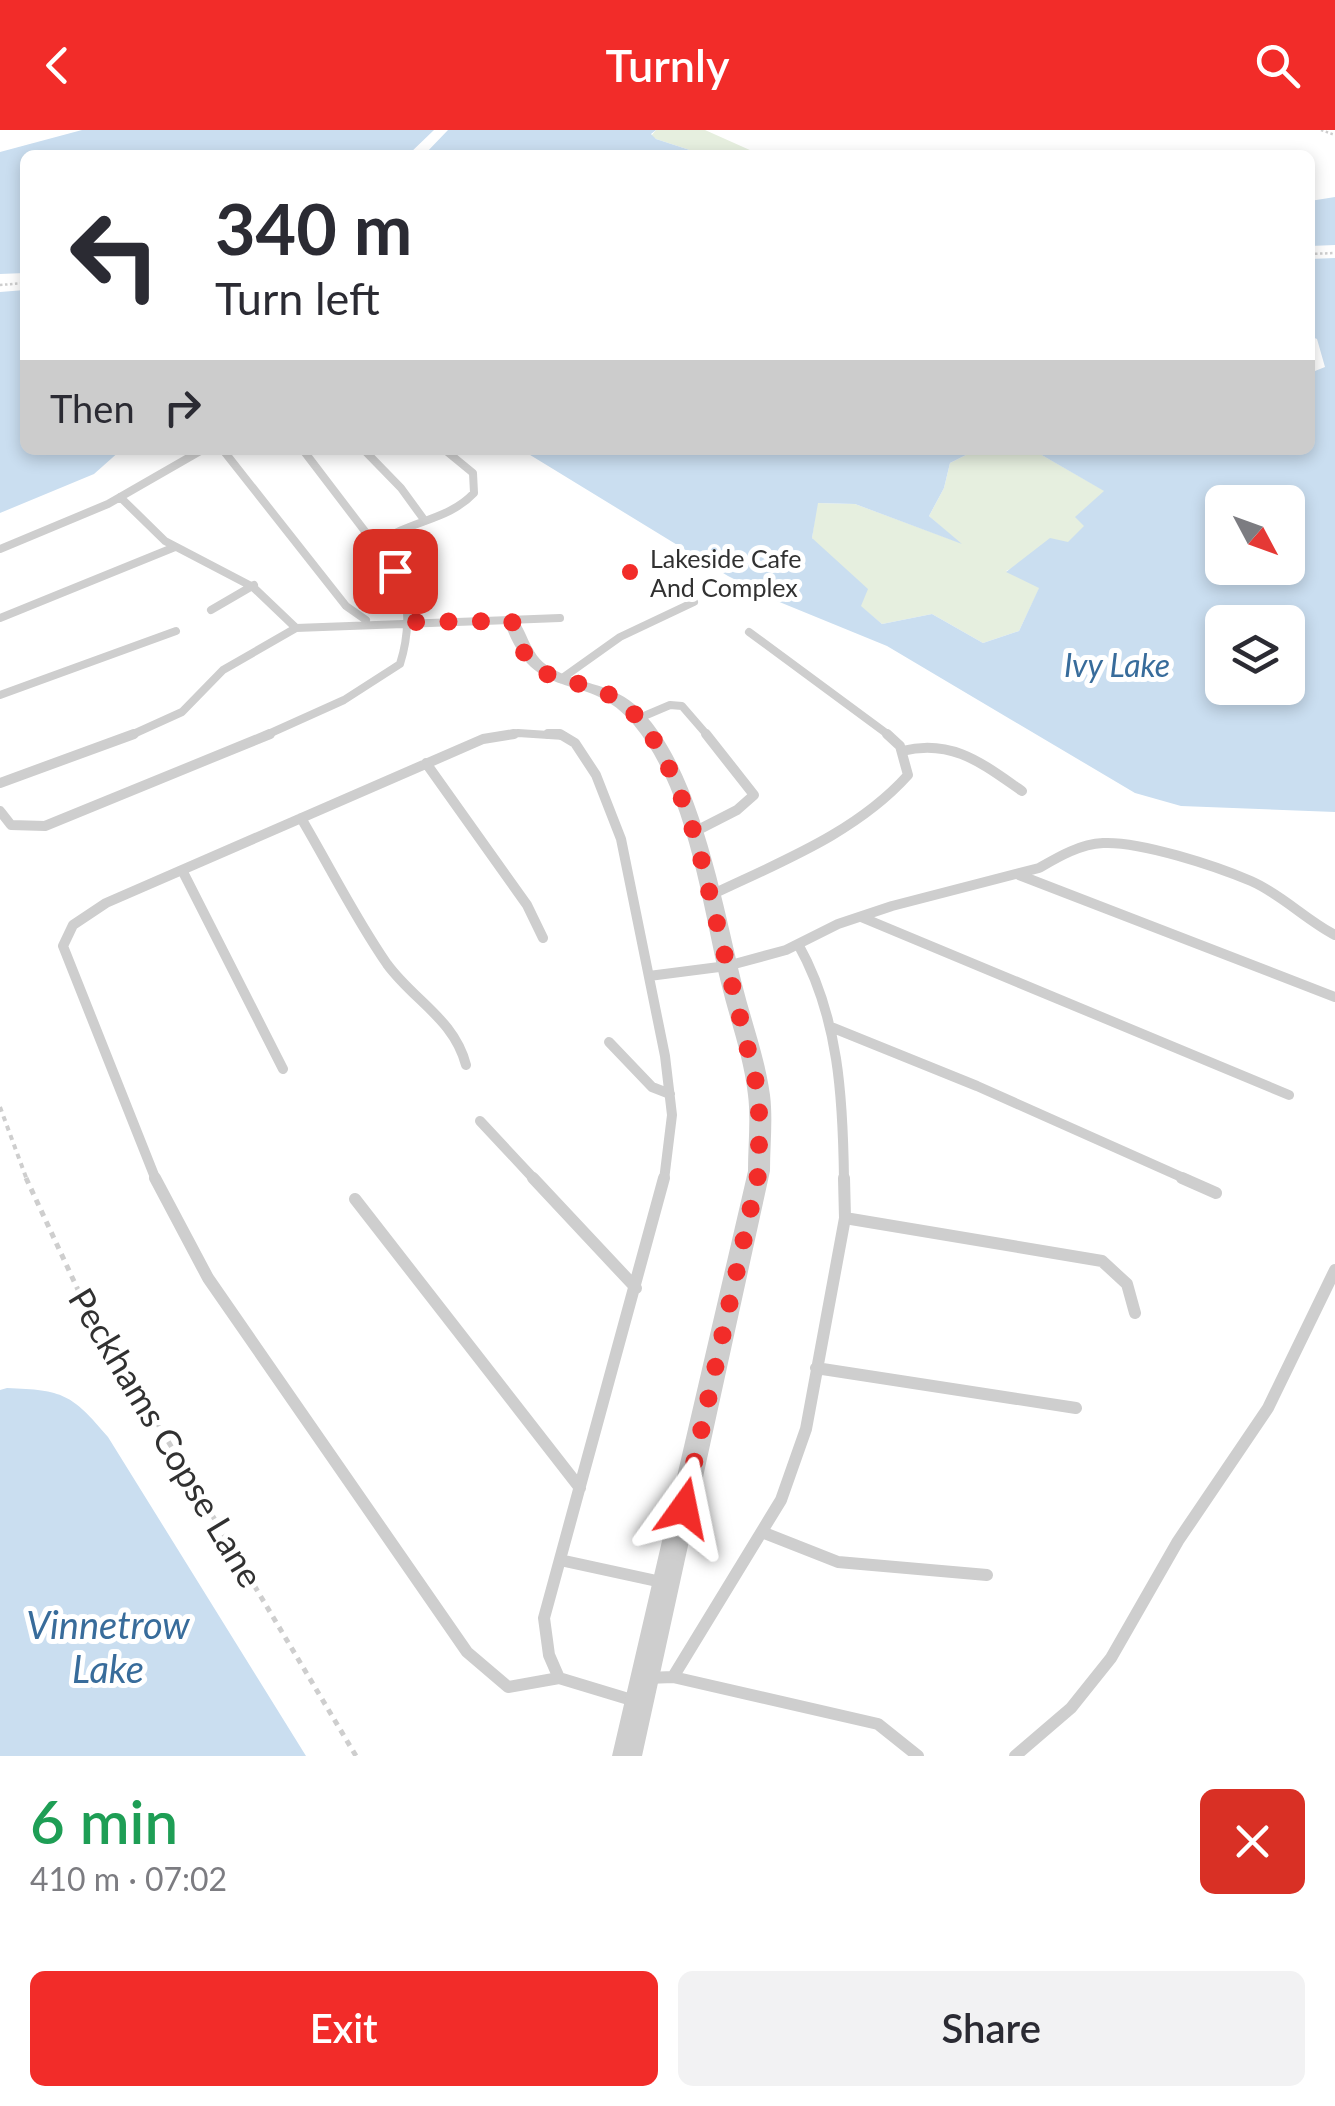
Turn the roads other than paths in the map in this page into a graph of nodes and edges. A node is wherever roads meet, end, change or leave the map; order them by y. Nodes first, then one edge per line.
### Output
1 (193, 455) edge
2 (227, 455) edge
3 (307, 455) edge
4 (369, 455) edge
5 (451, 455) edge
6 (120, 497) junction
7 (424, 521) junction
8 (175, 547) junction
9 (0, 548) edge
10 (380, 551) junction
11 (254, 585) junction
12 (694, 602) dead end
13 (212, 610) dead end
14 (0, 618) edge
15 (560, 618) dead end
16 (512, 621) junction
17 (372, 622) junction
18 (406, 622) junction
19 (296, 628) junction
20 (176, 631) dead end
21 (749, 632) dead end
22 (562, 679) junction
23 (0, 695) edge
24 (667, 700) dead end
25 (636, 717) junction
26 (902, 751) junction
27 (426, 763) junction
28 (0, 783) edge
29 (1022, 790) dead end
30 (0, 811) edge
31 (301, 818) junction
32 (694, 832) junction
33 (182, 870) junction
34 (1016, 874) junction
35 (710, 895) junction
36 (861, 917) junction
37 (1335, 935) edge
38 (543, 938) dead end
39 (798, 944) junction
40 (727, 966) junction
41 (648, 976) junction
42 (1335, 996) edge
43 (830, 1027) junction
44 (609, 1042) dead end
45 (466, 1065) dead end
46 (283, 1069) dead end
47 (670, 1094) junction
48 (1289, 1095) dead end
49 (480, 1120) dead end
50 (1216, 1193) dead end
51 (354, 1199) dead end
52 (845, 1218) junction
53 (1335, 1270) edge
54 (636, 1288) junction
55 (1135, 1313) dead end
56 (816, 1368) junction
57 (1076, 1408) dead end
58 (580, 1488) junction
59 (762, 1532) junction
60 (560, 1560) junction
61 (986, 1575) dead end
62 (668, 1583) junction
63 (673, 1677) junction
64 (559, 1678) junction
65 (646, 1678) junction
66 (641, 1703) junction
67 (628, 1756) edge
68 (918, 1756) edge
69 (1015, 1756) edge

1 - 6 lane
2 - 17 lane
3 - 10 lane
4 - 7 lane
5 - 7 lane
6 - 8 lane
6 - 9 lane
7 - 10 lane
8 - 11 lane
8 - 14 lane
10 - 18 lane
11 - 13 lane
11 - 19 lane
12 - 22 lane
15 - 16 lane
16 - 18 lane
16 - 22 street
17 - 18 lane
17 - 19 lane
18 - 30 lane
19 - 28 lane
20 - 23 lane
21 - 26 lane
22 - 25 street
24 - 25 lane
25 - 32 street
25 - 32 lane
26 - 29 lane
26 - 35 lane
27 - 31 lane
27 - 38 lane
27 - 41 lane
31 - 33 lane
31 - 45 lane
32 - 35 street
33 - 46 lane
33 - 64 lane
34 - 36 lane
34 - 37 lane
34 - 42 lane
35 - 40 street
36 - 39 lane
36 - 48 lane
39 - 40 lane
39 - 43 lane
40 - 41 lane
40 - 62 street
41 - 47 lane
43 - 50 lane
43 - 52 lane
44 - 47 lane
47 - 54 lane
49 - 54 lane
51 - 58 lane
52 - 55 lane
52 - 56 lane
53 - 69 lane
54 - 58 lane
56 - 57 lane
56 - 59 lane
58 - 60 lane
59 - 61 lane
59 - 63 lane
60 - 62 lane
60 - 64 lane
62 - 65 street
63 - 65 lane
63 - 68 lane
64 - 66 lane
65 - 66 street
66 - 67 street

